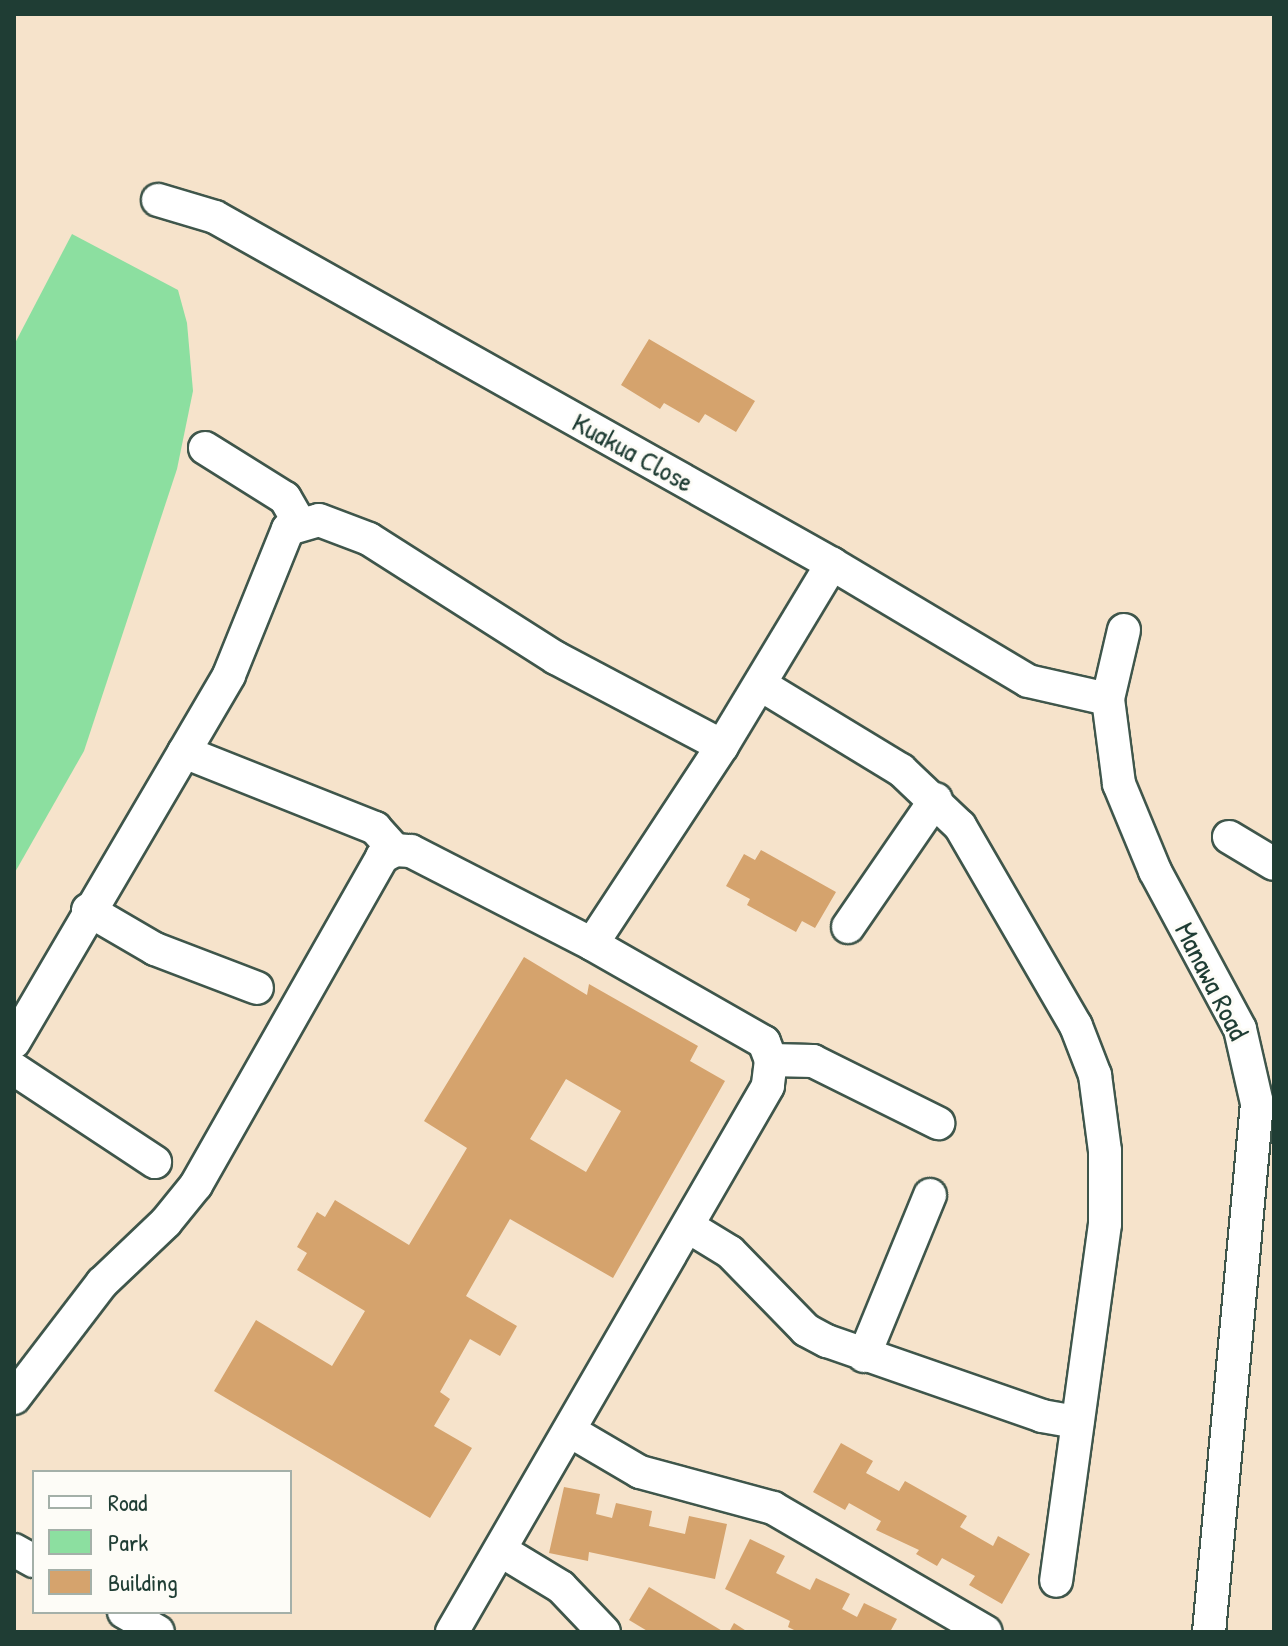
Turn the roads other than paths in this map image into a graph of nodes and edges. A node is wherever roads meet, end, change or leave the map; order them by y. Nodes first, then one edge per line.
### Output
1 (158, 200) dead end
2 (205, 448) dead end
3 (300, 524) junction
4 (832, 564) junction
5 (1124, 630) dead end
6 (761, 685) junction
7 (1108, 699) junction
8 (722, 746) junction
9 (184, 752) junction
10 (936, 799) junction
11 (1229, 837) dead end
12 (395, 850) junction
13 (1274, 864) edge
14 (88, 910) junction
15 (848, 927) dead end
16 (592, 944) junction
17 (257, 988) dead end
18 (14, 1042) edge
19 (771, 1060) junction
20 (14, 1069) edge
21 (938, 1123) dead end
22 (155, 1162) dead end
23 (930, 1195) dead end
24 (689, 1227) junction
25 (864, 1356) junction
26 (14, 1398) edge
27 (1077, 1422) junction
28 (570, 1431) junction
29 (14, 1550) edge
30 (500, 1550) junction
31 (32, 1560) edge
32 (1056, 1581) dead end
33 (127, 1614) edge
34 (158, 1632) edge
35 (452, 1632) edge
36 (604, 1632) edge
37 (986, 1632) edge
38 (1209, 1632) edge

1 - 4 street, Kuakua Close
2 - 3 street
3 - 8 street
3 - 9 street
4 - 6 street
4 - 7 street, Kuakua Close
5 - 7 street, Manawa Road
6 - 8 street
6 - 10 street
7 - 38 street, Manawa Road
8 - 16 street
9 - 12 street
9 - 14 street
10 - 15 street
10 - 27 street
11 - 13 street
12 - 16 street
12 - 26 street
14 - 17 street
14 - 18 street
16 - 19 street
19 - 21 street
19 - 24 street
20 - 22 street
23 - 25 street
24 - 25 street
24 - 28 street
25 - 27 street
27 - 32 street
28 - 30 street
28 - 37 street
29 - 31 street
30 - 35 street
30 - 36 street
33 - 34 street

